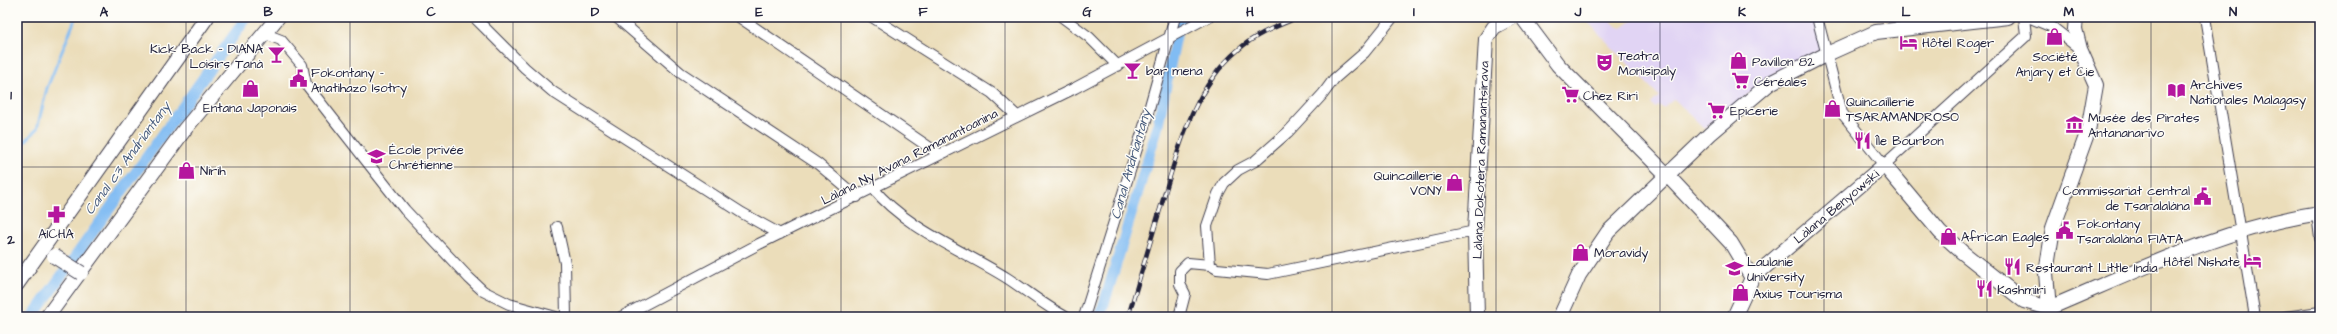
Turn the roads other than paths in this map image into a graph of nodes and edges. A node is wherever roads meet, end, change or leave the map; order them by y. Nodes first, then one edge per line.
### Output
1 (207, 17) edge
2 (278, 17) edge
3 (474, 17) edge
4 (616, 17) edge
5 (739, 17) edge
6 (872, 17) edge
7 (1062, 17) edge
8 (1175, 17) edge
9 (1208, 17) edge
10 (1393, 17) edge
11 (1513, 17) edge
12 (1522, 17) edge
13 (1817, 17) edge
14 (2008, 17) edge
15 (2024, 17) edge
16 (2028, 17) edge
17 (2076, 17) edge
18 (2205, 17) edge
19 (263, 33) junction
20 (1171, 37) junction
21 (2080, 49) junction
22 (1827, 54) junction
23 (1118, 66) junction
24 (1017, 116) junction
25 (940, 154) junction
26 (1884, 165) junction
27 (1668, 176) junction
28 (873, 188) junction
29 (857, 197) junction
30 (2318, 213) edge
31 (558, 227) dead end
32 (1475, 231) junction
33 (2239, 232) junction
34 (780, 234) junction
35 (2320, 238) edge
36 (36, 258) junction
37 (1210, 265) junction
38 (76, 278) junction
39 (1752, 278) junction
40 (17, 284) edge
41 (2320, 312) edge
42 (2051, 313) edge
43 (47, 317) edge
44 (556, 317) edge
45 (566, 317) edge
46 (621, 317) edge
47 (1066, 317) edge
48 (1084, 317) edge
49 (1179, 317) edge
50 (1477, 317) edge
51 (1560, 317) edge
52 (1734, 317) edge
53 (2255, 317) edge
54 (2285, 317) edge

1 - 36 street
2 - 19 street
3 - 34 street
4 - 29 street
5 - 25 street
6 - 24 street
7 - 23 street
8 - 20 street
9 - 20 street, Làlana Ny Avana Ramanantoanina
10 - 37 street
11 - 32 street, Làlana Dokotera Ramanantsirava
12 - 27 street
13 - 22 street
14 - 22 street
15 - 26 street
16 - 21 street
17 - 21 street
18 - 33 street
19 - 38 street
19 - 44 street
20 - 23 street, Làlana Ny Avana Ramanantoanina
20 - 48 street
21 - 42 street
22 - 26 street
22 - 27 street
23 - 24 street, Làlana Ny Avana Ramanantoanina
24 - 25 street, Làlana Ny Avana Ramanantoanina
25 - 28 street, Làlana Ny Avana Ramanantoanina
26 - 39 street, Làlana Benyowski
26 - 42 street
27 - 39 street
27 - 51 street
28 - 29 street, Làlana Ny Avana Ramanantoanina
28 - 47 street
29 - 34 street, Làlana Ny Avana Ramanantoanina
30 - 33 street
30 - 35 street
31 - 45 street
32 - 37 street
32 - 50 street, Làlana Dokotera Ramanantsirava
33 - 42 street
33 - 53 street
34 - 46 street, Làlana Ny Avana Ramanantoanina
36 - 38 street, bridge
36 - 40 street
37 - 49 street
38 - 43 street
39 - 52 street
41 - 54 street

